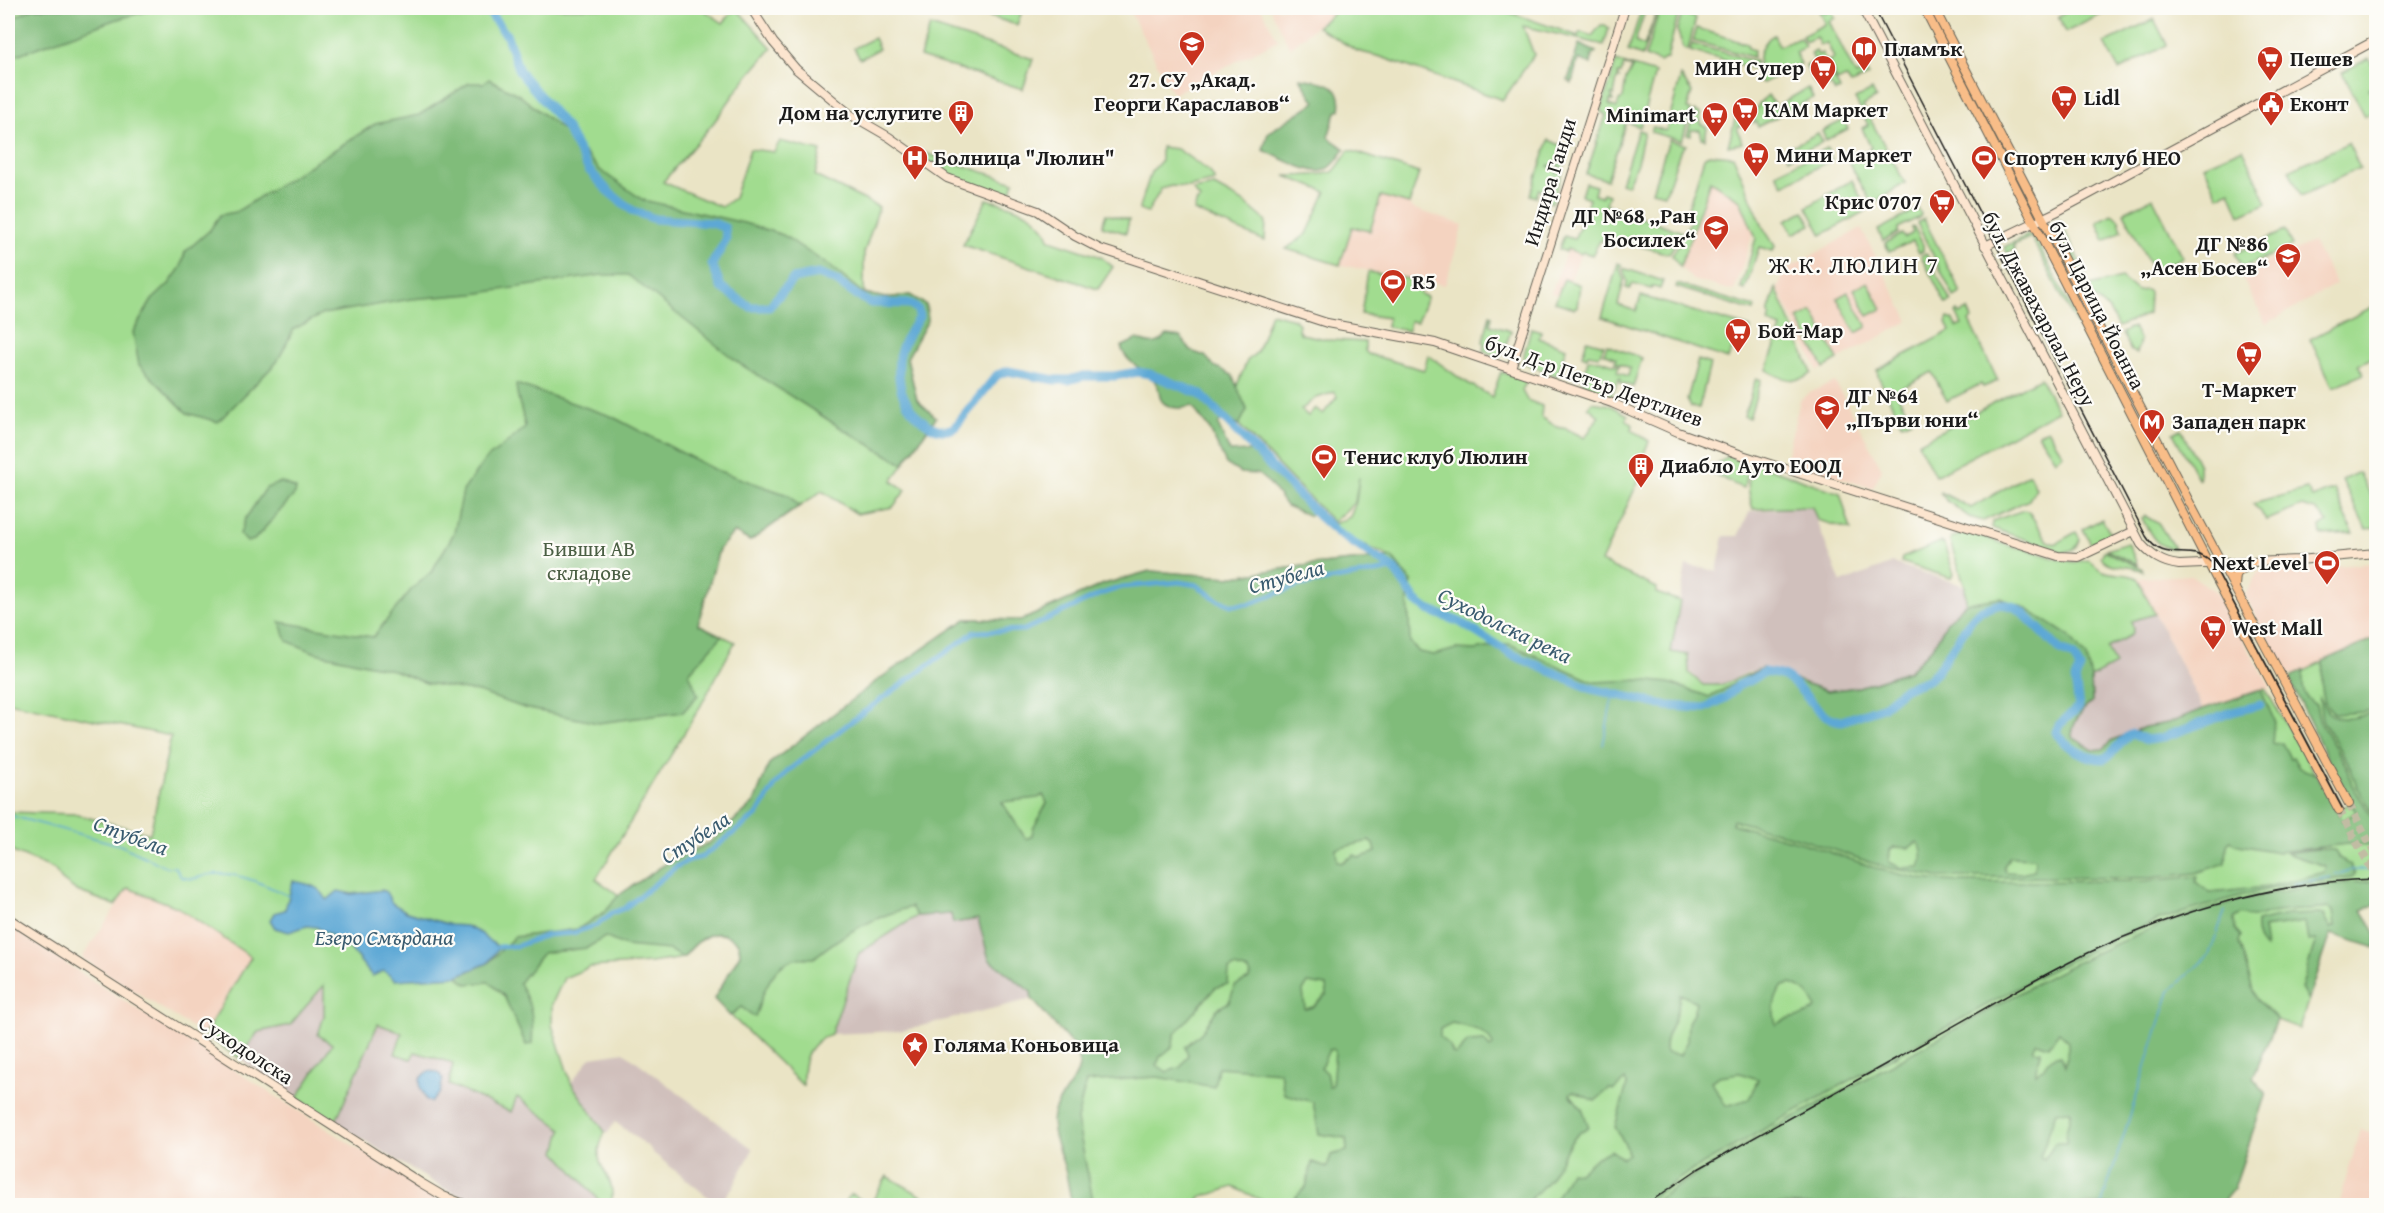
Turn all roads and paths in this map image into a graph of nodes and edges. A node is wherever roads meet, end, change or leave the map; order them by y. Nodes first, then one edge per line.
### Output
1 (751, 8) edge
2 (1625, 8) edge
3 (1862, 8) edge
4 (1924, 8) edge
5 (1934, 8) edge
6 (2376, 40) edge
7 (2038, 220) junction
8 (1985, 246) junction
9 (1511, 368) junction
10 (2134, 531) junction
11 (2376, 553) edge
12 (2252, 562) junction
13 (2209, 564) junction
14 (2222, 564) junction
15 (2235, 589) junction
16 (2349, 804) tunnel mouth
17 (2339, 810) tunnel mouth
18 (8, 918) edge
19 (469, 1206) edge

1 - 9 street, бул. Д-р Петър Дертлиев
2 - 9 street, Индира Ганди
3 - 8 street, бул. Джавахарлал Неру
4 - 7 main road, бул. Царица Йоанна
5 - 7 main road, бул. Царица Йоанна
6 - 7 street
7 - 8 street
7 - 13 main road, бул. Царица Йоанна
7 - 14 main road, бул. Царица Йоанна
8 - 10 street, бул. Джавахарлал Неру
9 - 10 street, бул. Д-р Петър Дертлиев
10 - 13 street
11 - 12 street
12 - 14 street
12 - 15 main road
13 - 14 street
13 - 17 main road, бул. Царица Йоанна
14 - 15 main road, бул. Царица Йоанна
15 - 16 main road, бул. Царица Йоанна
18 - 19 street, Суходолска

